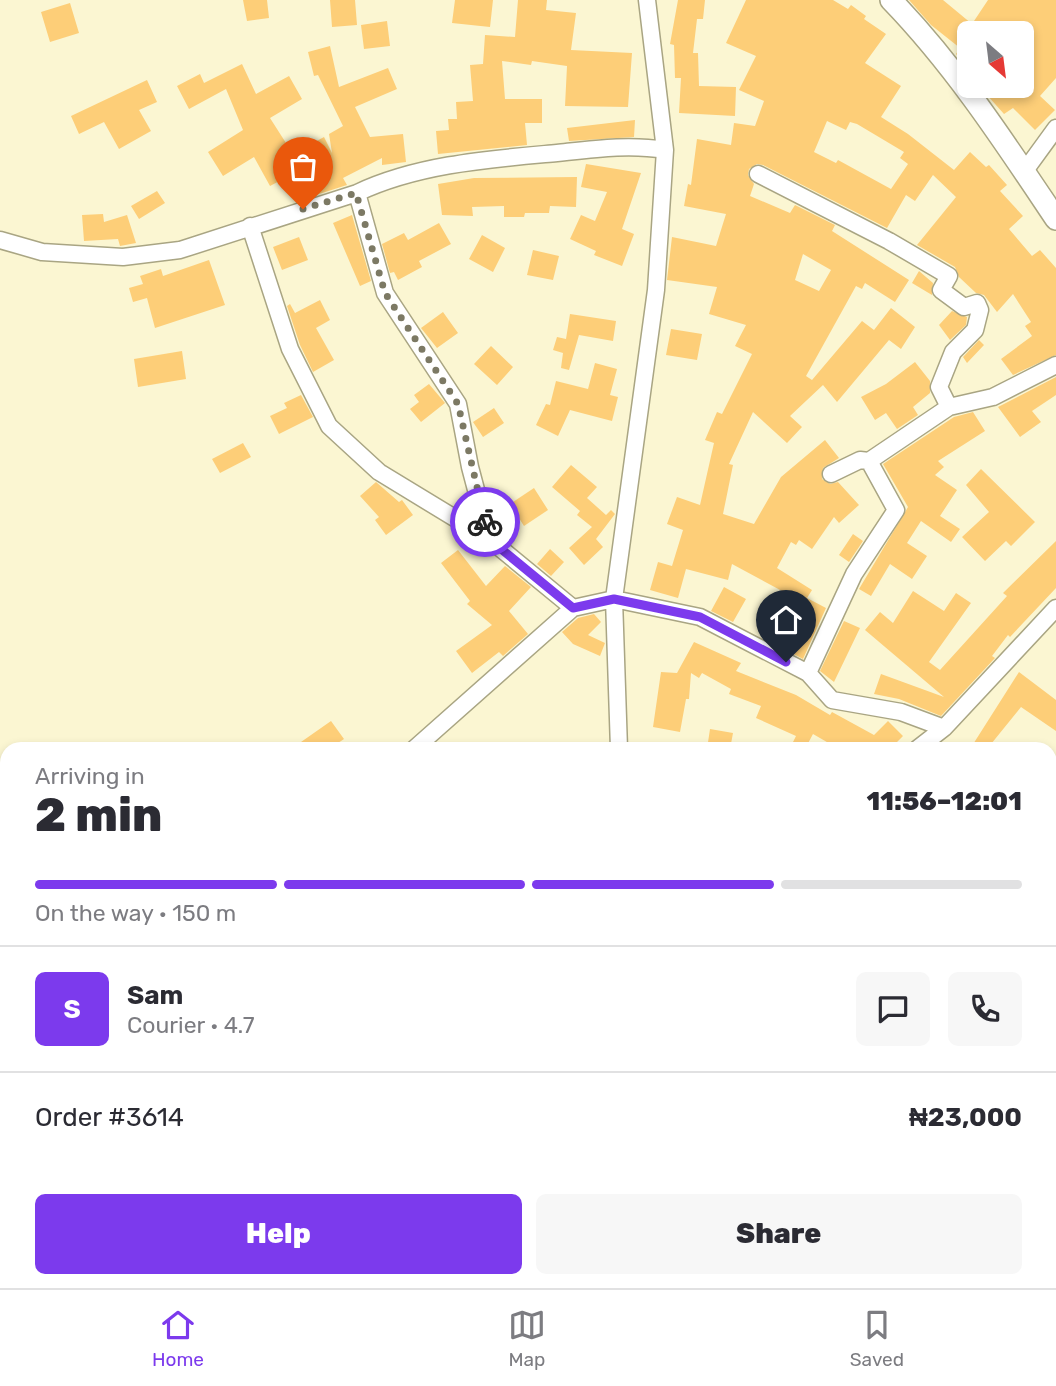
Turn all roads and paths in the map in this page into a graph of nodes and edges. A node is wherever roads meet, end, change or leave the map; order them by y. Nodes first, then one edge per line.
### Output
1 (647, 0) edge
2 (891, 0) edge
3 (1056, 128) edge
4 (665, 150) junction
5 (1024, 172) junction
6 (758, 174) dead end
7 (356, 193) junction
8 (1050, 195) edge
9 (1056, 219) edge
10 (250, 226) junction
11 (0, 240) edge
12 (1056, 365) edge
13 (949, 407) junction
14 (869, 461) junction
15 (831, 474) dead end
16 (489, 539) junction
17 (614, 599) junction
18 (573, 608) junction
19 (1056, 608) edge
20 (808, 673) junction
21 (944, 728) junction
22 (422, 742) edge
23 (619, 742) edge
24 (927, 742) edge

1 - 4 street
2 - 5 street
3 - 5 street
4 - 7 street
4 - 17 street
5 - 8 street
6 - 13 street
7 - 10 street
7 - 16 street
8 - 9 street
10 - 11 street
10 - 16 street
12 - 13 street
13 - 14 street
14 - 15 street
14 - 20 street
16 - 18 street
17 - 18 street
17 - 20 street
17 - 23 street
18 - 22 street
19 - 21 street
20 - 21 street
21 - 24 street

